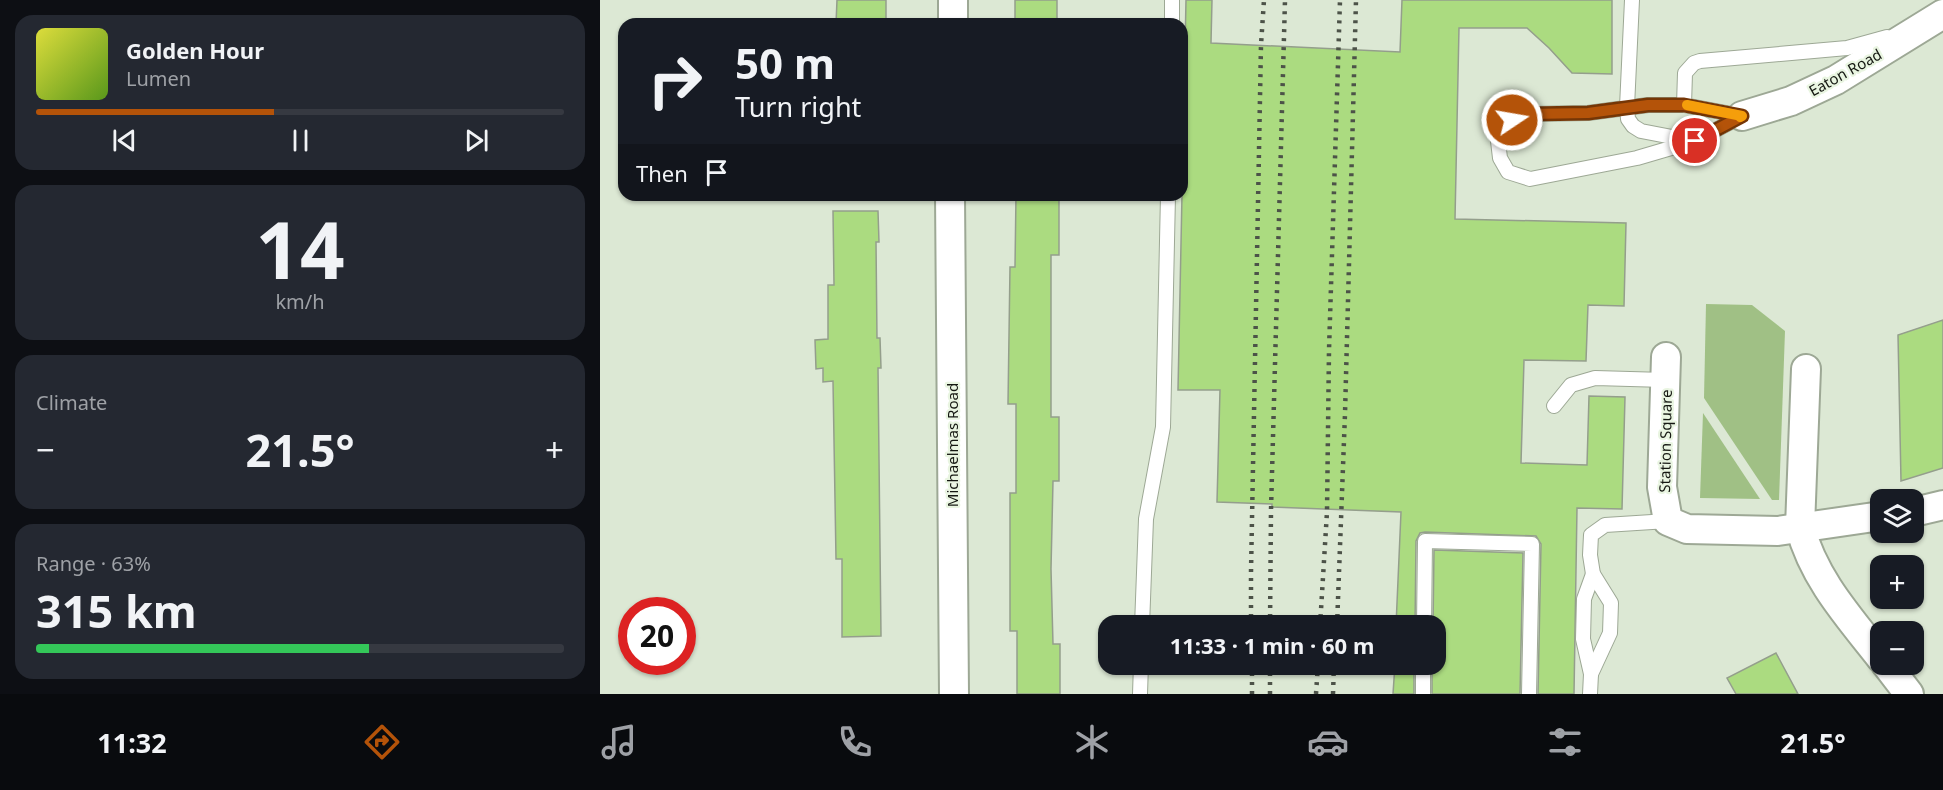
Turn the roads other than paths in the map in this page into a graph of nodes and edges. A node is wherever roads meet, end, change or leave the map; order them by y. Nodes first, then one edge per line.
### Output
1 (953, 0) edge
2 (1172, 0) edge
3 (1632, 0) edge
4 (953, 18) edge
5 (1172, 18) edge
6 (1932, 21) edge
7 (1684, 105) junction
8 (1627, 107) junction
9 (1742, 116) junction
10 (1695, 141) junction
11 (950, 201) edge
12 (1168, 201) edge
13 (1666, 368) joint
14 (1806, 369) dead end
15 (1554, 406) dead end
16 (1943, 505) edge
17 (1924, 510) edge
18 (1870, 517) edge
19 (1668, 521) junction
20 (1800, 527) junction
21 (1593, 574) junction
22 (1143, 615) edge
23 (1424, 615) edge
24 (1870, 644) edge
25 (1591, 674) junction
26 (1141, 675) edge
27 (1423, 675) edge
28 (1894, 675) edge
29 (954, 694) edge
30 (1140, 694) edge
31 (1423, 694) edge
32 (1529, 694) edge
33 (1590, 694) edge
34 (1909, 694) edge

1 - 4 street
2 - 5 lane
3 - 8 lane
6 - 7 lane
6 - 9 street, Eaton Road
7 - 8 lane
7 - 9 lane
8 - 10 lane
8 - 10 lane
9 - 10 lane
11 - 29 street, Michaelmas Road
12 - 22 lane
13 - 15 lane
13 - 19 street, Station Square
14 - 20 street
16 - 17 street
18 - 20 street
19 - 20 street
19 - 21 lane
20 - 24 street
21 - 25 lane
21 - 25 lane
23 - 32 lane
25 - 33 lane
26 - 30 lane
27 - 31 lane
28 - 34 street

